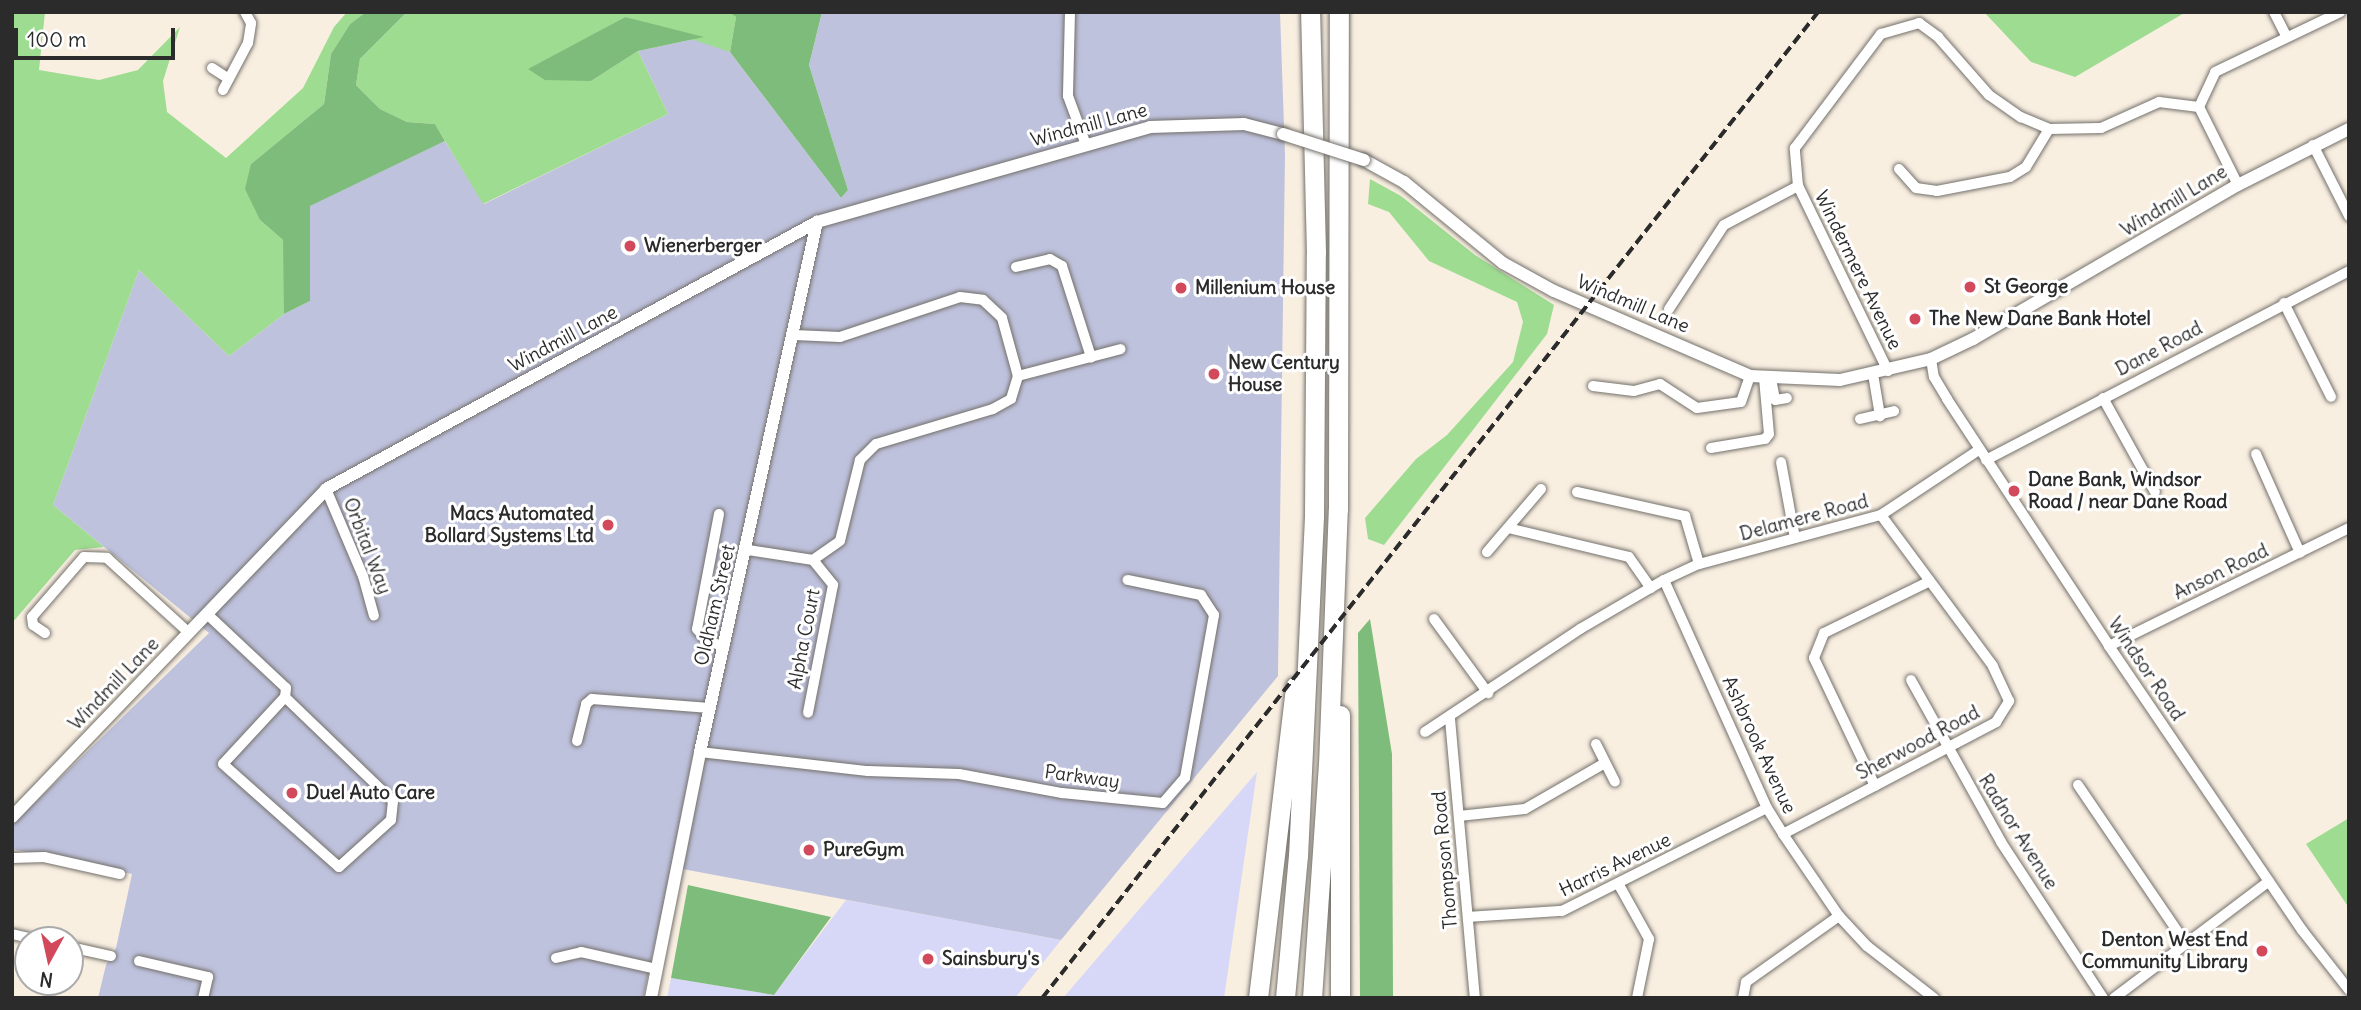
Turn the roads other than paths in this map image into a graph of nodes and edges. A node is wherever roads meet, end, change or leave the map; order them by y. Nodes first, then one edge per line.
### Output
1 (245, 12) edge
2 (1070, 12) edge
3 (1310, 12) edge
4 (1339, 12) edge
5 (2274, 12) edge
6 (2340, 12) edge
7 (2286, 36) junction
8 (212, 68) dead end
9 (229, 79) junction
10 (223, 90) dead end
11 (2199, 107) junction
12 (2049, 129) junction
13 (2349, 129) edge
14 (1086, 145) junction
15 (2313, 145) junction
16 (1899, 169) dead end
17 (2238, 185) junction
18 (1798, 186) junction
19 (2349, 216) edge
20 (817, 222) junction
21 (1016, 267) dead end
22 (2349, 271) edge
23 (2284, 303) junction
24 (1669, 309) dead end
25 (794, 335) junction
26 (1121, 349) dead end
27 (1091, 357) junction
28 (1931, 359) junction
29 (1888, 371) junction
30 (1873, 374) junction
31 (1018, 376) junction
32 (1750, 376) junction
33 (1768, 378) junction
34 (1593, 386) dead end
35 (2331, 397) dead end
36 (1787, 398) dead end
37 (2103, 398) junction
38 (1894, 411) dead end
39 (1880, 416) junction
40 (1860, 419) dead end
41 (1711, 448) dead end
42 (2256, 454) dead end
43 (1983, 455) junction
44 (1781, 462) dead end
45 (326, 489) junction
46 (1541, 489) dead end
47 (1577, 492) dead end
48 (2155, 492) dead end
49 (719, 514) dead end
50 (1881, 515) junction
51 (1314, 516) junction
52 (1508, 528) junction
53 (2349, 528) edge
54 (1795, 538) junction
55 (748, 550) junction
56 (1487, 552) dead end
57 (2300, 553) junction
58 (813, 560) junction
59 (1699, 565) junction
60 (1128, 580) dead end
61 (1664, 580) junction
62 (1928, 582) junction
63 (1651, 588) junction
64 (207, 614) junction
65 (374, 616) dead end
66 (1434, 619) dead end
67 (189, 633) junction
68 (45, 634) dead end
69 (1334, 644) junction
70 (725, 646) junction
71 (2109, 646) junction
72 (1911, 680) dead end
73 (1488, 693) junction
74 (285, 697) junction
75 (710, 708) junction
76 (808, 713) dead end
77 (1450, 719) junction
78 (1426, 732) dead end
79 (577, 741) dead end
80 (1596, 744) dead end
81 (1947, 748) junction
82 (700, 752) junction
83 (1605, 763) junction
84 (1615, 782) dead end
85 (2078, 785) dead end
86 (1875, 786) junction
87 (1767, 808) junction
88 (1459, 816) junction
89 (12, 817) edge
90 (1783, 834) junction
91 (12, 858) edge
92 (120, 874) dead end
93 (2269, 881) junction
94 (1619, 885) junction
95 (1839, 916) junction
96 (1468, 917) junction
97 (2186, 944) junction
98 (84, 950) edge
99 (111, 956) dead end
100 (556, 958) dead end
101 (139, 961) dead end
102 (657, 969) junction
103 (2349, 992) edge
104 (203, 998) edge
105 (652, 998) edge
106 (1258, 998) edge
107 (1285, 998) edge
108 (1312, 998) edge
109 (1340, 998) edge
110 (1475, 998) edge
111 (1637, 998) edge
112 (1743, 998) edge
113 (1934, 998) edge
114 (2103, 998) edge
115 (2114, 998) edge
116 (2343, 998) edge

1 - 9 street
2 - 14 street
3 - 51 highway
4 - 69 highway
5 - 7 street
6 - 7 street
7 - 11 street
8 - 9 street
9 - 10 street
11 - 12 street
11 - 17 street
12 - 16 street
12 - 18 street, Windermere Avenue
13 - 15 street, Windmill Lane
14 - 20 street, Windmill Lane
14 - 32 street, Windmill Lane, bridge
15 - 17 street, Windmill Lane
15 - 19 street
17 - 28 street, Windmill Lane
18 - 24 street
18 - 29 street, Windermere Avenue
20 - 25 street, Oldham Street
20 - 45 street, Windmill Lane
21 - 27 street
22 - 23 street, Dane Road
23 - 35 street
23 - 37 street, Dane Road
25 - 31 street
25 - 55 street, Oldham Street
26 - 27 street
27 - 31 street
28 - 29 street, Windmill Lane
28 - 43 street, Windsor Road
29 - 30 street, Windmill Lane
30 - 33 street, Windmill Lane
30 - 39 street
31 - 58 street
32 - 33 street, Windmill Lane
32 - 34 street
33 - 36 street
33 - 41 street
37 - 43 street, Dane Road
37 - 48 street
38 - 39 street
39 - 40 street
42 - 57 street
43 - 50 street, Delamere Road
43 - 71 street, Windsor Road
44 - 54 street
45 - 64 street, Windmill Lane
45 - 65 street, Orbital Way
46 - 52 street
47 - 59 street
49 - 70 street
50 - 54 street, Delamere Road
50 - 62 street, Sherwood Road
51 - 106 highway
51 - 107 highway
52 - 56 street
52 - 63 street
53 - 57 street, Anson Road
54 - 59 street, Delamere Road
55 - 58 street, Alpha Court
55 - 70 street, Oldham Street
57 - 71 street, Anson Road
58 - 76 street, Alpha Court
59 - 61 street, Delamere Road
60 - 82 street, Parkway
61 - 63 street
61 - 87 street, Ashbrook Avenue
62 - 81 street, Sherwood Road
62 - 86 street
63 - 73 street
64 - 67 street, Windmill Lane
64 - 74 street
66 - 73 street
67 - 68 street
67 - 89 street, Windmill Lane
69 - 108 highway
69 - 109 highway
70 - 75 street, Oldham Street
71 - 93 street, Windsor Road
72 - 81 street, Radnor Avenue
73 - 77 street
74 - 74 street
75 - 79 street
75 - 82 street, Oldham Street
77 - 78 street
77 - 88 street, Thompson Road
80 - 83 street
81 - 86 street, Sherwood Road
81 - 114 street, Radnor Avenue
82 - 102 street, Oldham Street
83 - 84 street
83 - 88 street
85 - 97 street
86 - 90 street, Sherwood Road
87 - 90 street, Ashbrook Avenue
87 - 94 street, Harris Avenue
88 - 96 street, Thompson Road
90 - 95 street, Ashbrook Avenue
91 - 92 street
93 - 97 street
93 - 103 street, Windsor Road
94 - 96 street, Harris Avenue
94 - 111 street
95 - 112 street
95 - 113 street, Ashbrook Avenue
96 - 110 street, Thompson Road
97 - 115 street
98 - 99 street
100 - 102 street
101 - 104 street
102 - 105 street, Oldham Street
103 - 116 street

